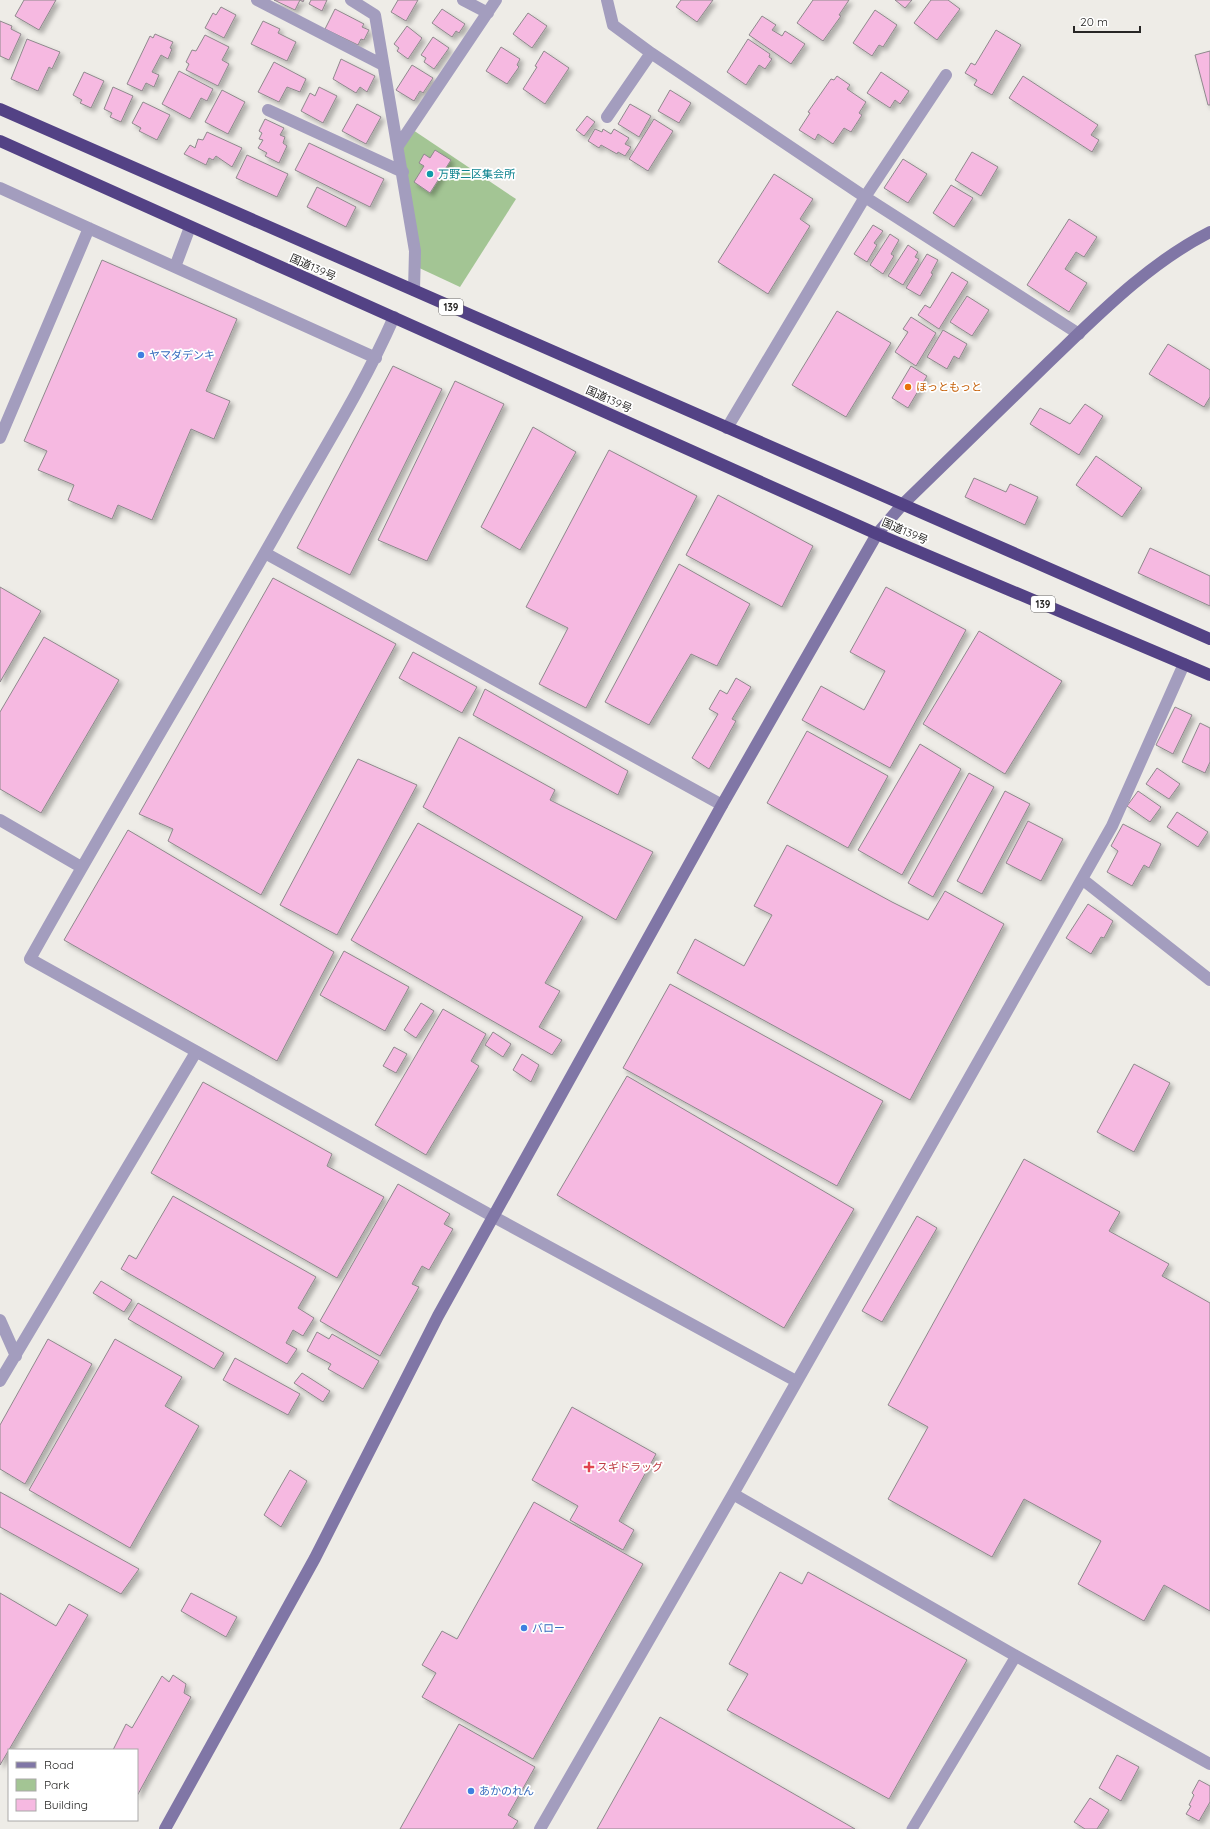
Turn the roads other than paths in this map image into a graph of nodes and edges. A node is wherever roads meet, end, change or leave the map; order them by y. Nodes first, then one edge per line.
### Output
1 (257, 0) edge
2 (351, 0) edge
3 (463, 0) edge
4 (496, 0) edge
5 (607, 0) edge
6 (488, 13) junction
7 (651, 53) junction
8 (383, 65) junction
9 (946, 74) dead end
10 (0, 109) edge
11 (268, 110) dead end
12 (607, 117) dead end
13 (0, 141) edge
14 (398, 146) junction
15 (403, 172) junction
16 (0, 188) edge
17 (865, 197) junction
18 (190, 227) junction
19 (89, 228) junction
20 (1210, 232) edge
21 (175, 267) junction
22 (414, 290) junction
23 (394, 317) junction
24 (1079, 334) junction
25 (376, 358) junction
26 (727, 428) junction
27 (0, 438) edge
28 (902, 505) junction
29 (877, 534) junction
30 (265, 553) junction
31 (1210, 639) edge
32 (1184, 664) junction
33 (1210, 675) edge
34 (722, 805) junction
35 (0, 820) edge
36 (81, 867) junction
37 (1082, 879) junction
38 (1210, 980) edge
39 (196, 1052) junction
40 (494, 1217) junction
41 (0, 1320) edge
42 (16, 1356) junction
43 (796, 1381) junction
44 (0, 1382) edge
45 (733, 1494) junction
46 (1016, 1656) junction
47 (1210, 1764) edge
48 (165, 1829) edge
49 (540, 1829) edge
50 (912, 1829) edge

1 - 8 street
2 - 8 street
3 - 6 street
4 - 6 street
5 - 7 street
6 - 14 street
7 - 12 street
7 - 17 street
8 - 14 street
9 - 17 street
10 - 22 highway, 国道139号 / 139
11 - 15 street
13 - 18 highway, 国道139号 / 139
14 - 15 street
15 - 22 street
16 - 19 street
17 - 24 street
17 - 26 street
18 - 21 street
18 - 23 highway, 国道139号 / 139
19 - 21 street
19 - 27 street
20 - 24 street
21 - 25 street
22 - 26 highway, 国道139号 / 139
23 - 25 street
23 - 29 highway, 国道139号 / 139
24 - 28 street
25 - 30 street
26 - 28 highway, 国道139号 / 139
28 - 29 street
28 - 31 highway, 国道139号 / 139
29 - 32 highway, 国道139号 / 139
29 - 34 street
30 - 34 street
30 - 36 street
32 - 33 highway, 国道139号 / 139
32 - 37 street
34 - 40 street
35 - 36 street
36 - 39 street
37 - 38 street
37 - 43 street
39 - 40 street
39 - 42 street
40 - 43 street
40 - 48 street
41 - 42 street
42 - 44 street
43 - 45 street
45 - 46 street
45 - 49 street
46 - 47 street
46 - 50 lane

